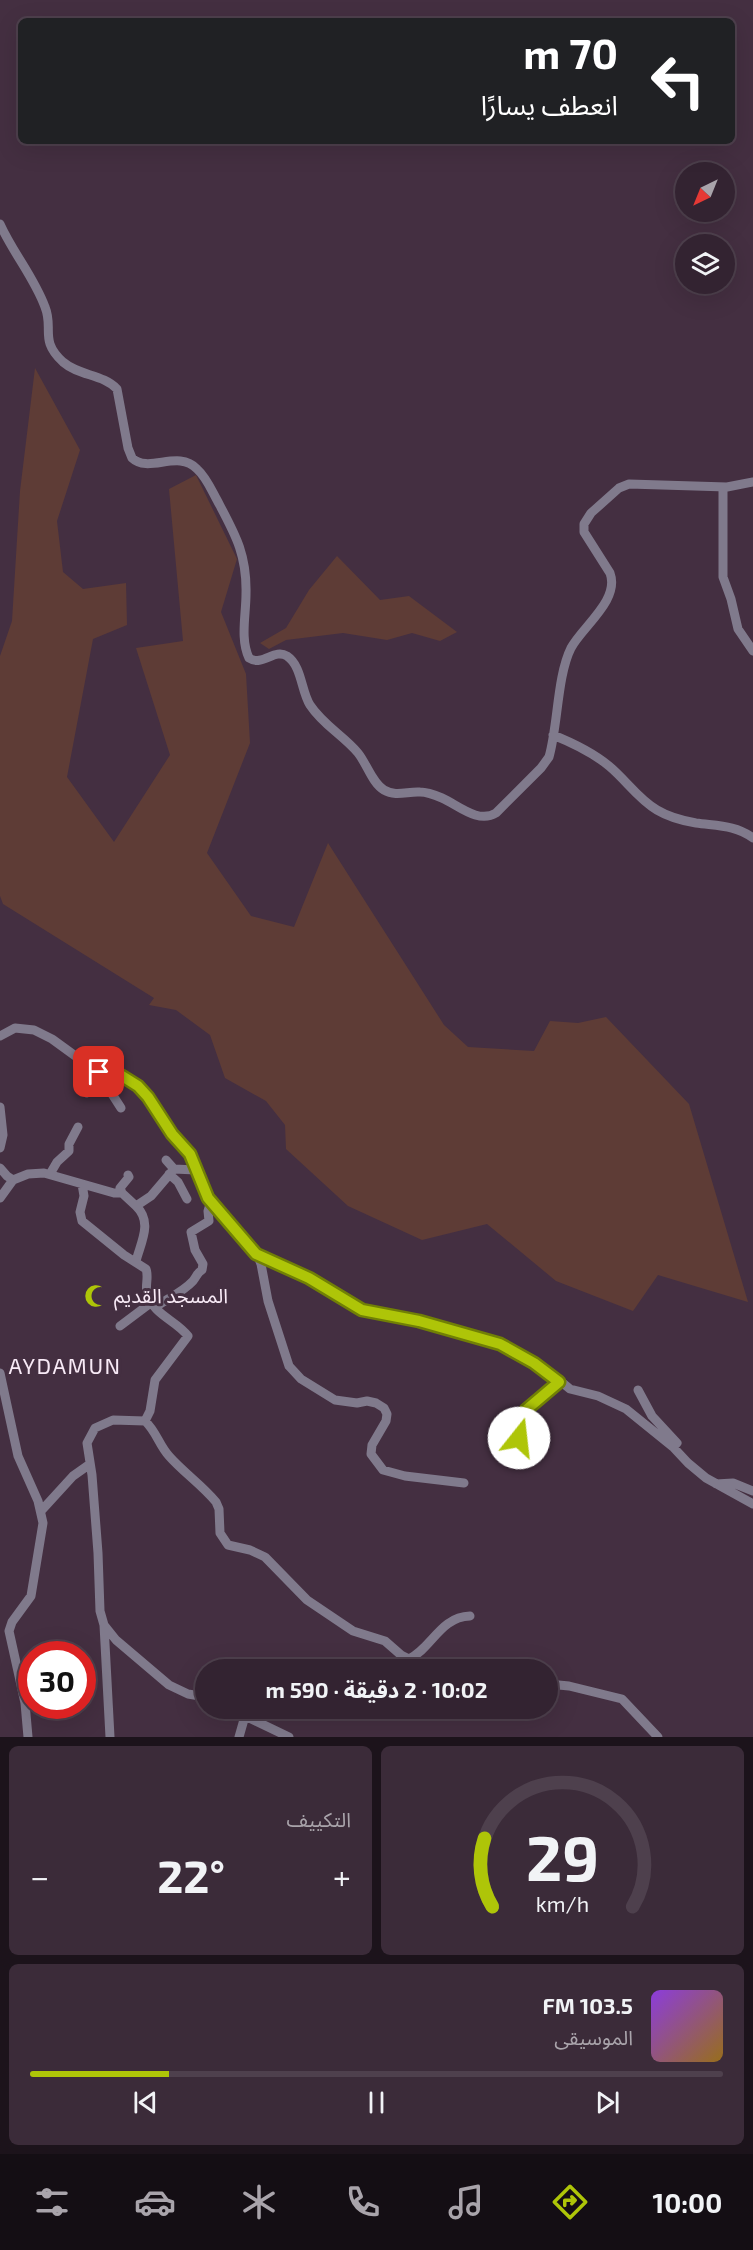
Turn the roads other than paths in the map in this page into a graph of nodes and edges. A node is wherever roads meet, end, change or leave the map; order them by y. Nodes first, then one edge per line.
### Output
1 (0, 224) edge
2 (753, 482) edge
3 (723, 487) junction
4 (753, 651) edge
5 (553, 735) junction
6 (753, 838) edge
7 (0, 1036) edge
8 (99, 1072) junction
9 (114, 1074) junction
10 (87, 1093) dead end
11 (0, 1107) edge
12 (121, 1108) dead end
13 (78, 1127) dead end
14 (0, 1148) edge
15 (166, 1160) dead end
16 (0, 1168) edge
17 (196, 1170) junction
18 (171, 1172) junction
19 (50, 1174) junction
20 (128, 1175) dead end
21 (14, 1180) junction
22 (82, 1184) junction
23 (122, 1193) junction
24 (0, 1198) edge
25 (187, 1199) dead end
26 (211, 1201) junction
27 (136, 1206) junction
28 (256, 1254) junction
29 (136, 1261) junction
30 (153, 1305) junction
31 (120, 1326) dead end
32 (0, 1373) edge
33 (559, 1382) junction
34 (638, 1390) dead end
35 (145, 1421) junction
36 (673, 1447) junction
37 (519, 1449) dead end
38 (90, 1464) junction
39 (464, 1483) dead end
40 (716, 1484) junction
41 (753, 1491) edge
42 (753, 1504) edge
43 (41, 1510) junction
44 (470, 1616) dead end
45 (104, 1625) junction
46 (409, 1659) joint
47 (558, 1685) edge
48 (195, 1695) edge
49 (244, 1719) edge
50 (251, 1719) edge
51 (28, 1737) edge
52 (110, 1737) edge
53 (239, 1737) edge
54 (289, 1737) edge
55 (658, 1737) edge

1 - 5 street
2 - 3 street
3 - 4 street
3 - 5 street
5 - 6 street
7 - 8 street
8 - 9 street
8 - 10 street
9 - 12 street
9 - 17 street
11 - 14 street
13 - 19 street
15 - 18 street
16 - 21 street
17 - 18 street
17 - 26 street
18 - 25 street
18 - 27 street
19 - 21 street
19 - 22 street
20 - 23 street
21 - 24 street
22 - 23 street
22 - 29 street
23 - 27 street
26 - 28 street
26 - 30 street
27 - 29 street
28 - 33 street
28 - 39 street
29 - 30 street
30 - 31 street
30 - 35 street
32 - 43 street
33 - 36 street
33 - 37 street
34 - 36 street
35 - 38 street
35 - 46 street
36 - 40 street
38 - 43 street
38 - 45 street
40 - 41 street
40 - 42 street
43 - 51 street
44 - 46 street
45 - 48 street
45 - 52 street
47 - 55 street
49 - 53 street
50 - 54 street

